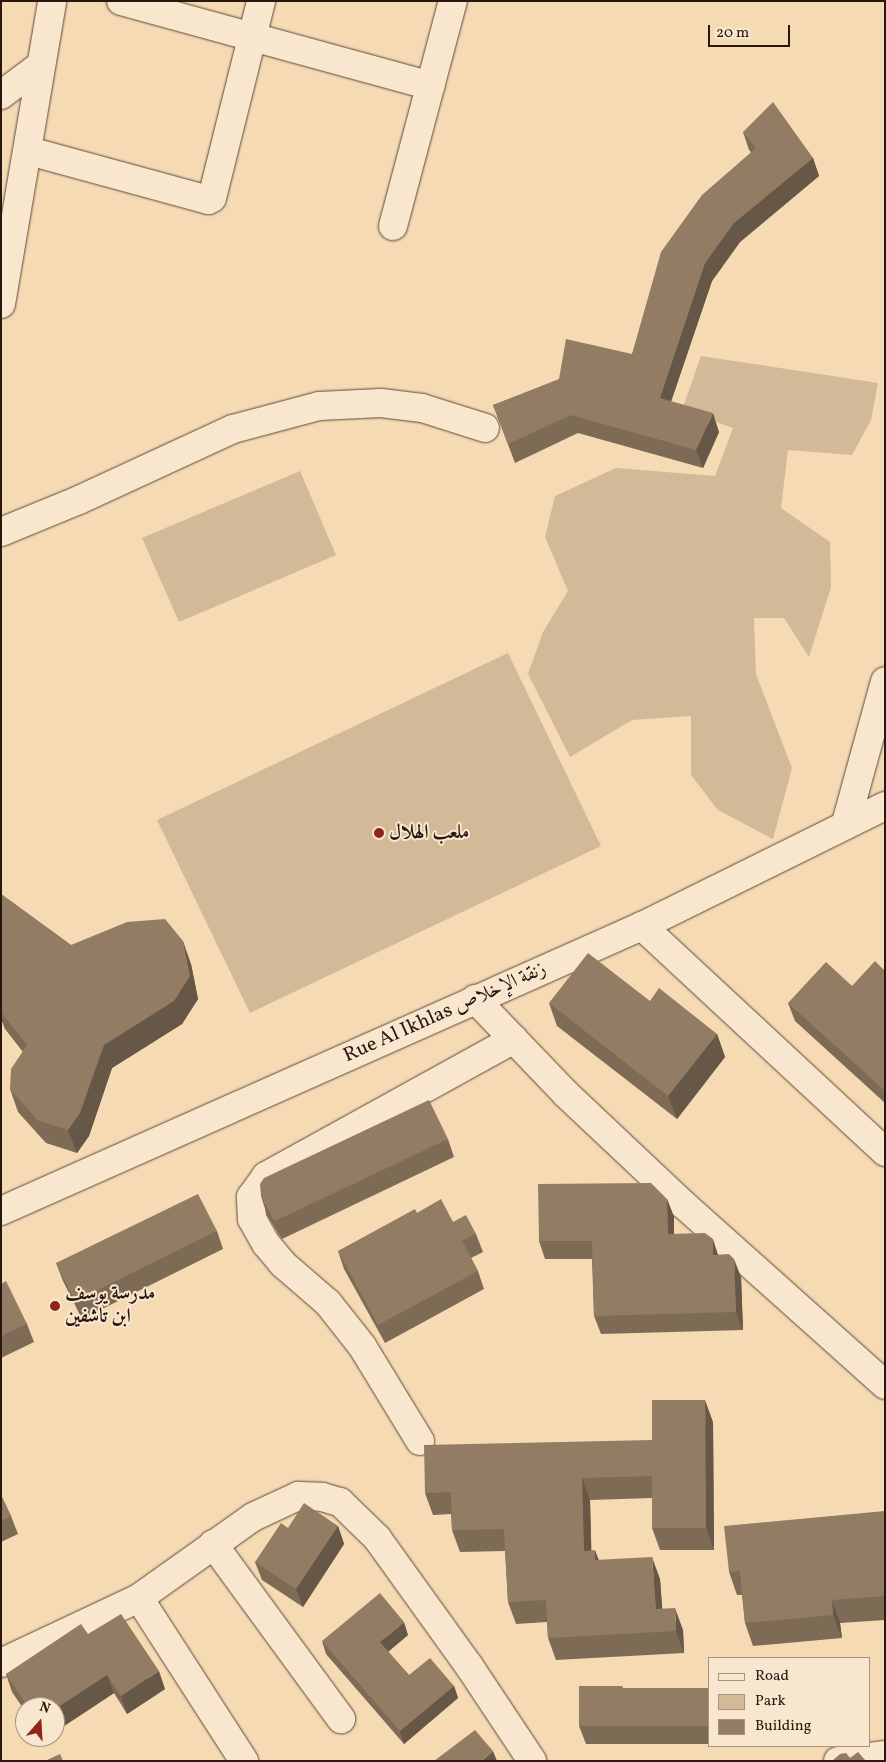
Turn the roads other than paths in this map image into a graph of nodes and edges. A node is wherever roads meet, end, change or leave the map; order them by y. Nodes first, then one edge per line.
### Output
1 (52, 1) edge
2 (121, 1) edge
3 (261, 1) edge
4 (453, 1) edge
5 (251, 38) junction
6 (41, 65) junction
7 (431, 86) junction
8 (1, 95) edge
9 (29, 151) junction
10 (393, 226) dead end
11 (1, 304) edge
12 (485, 428) dead end
13 (1, 532) edge
14 (885, 681) edge
15 (885, 806) edge
16 (846, 823) junction
17 (642, 926) junction
18 (475, 999) junction
19 (514, 1039) junction
20 (885, 1152) edge
21 (1, 1211) edge
22 (885, 1385) edge
23 (420, 1441) dead end
24 (213, 1544) junction
25 (139, 1598) junction
26 (1, 1663) edge
27 (341, 1719) dead end
28 (885, 1755) edge
29 (244, 1761) edge
30 (532, 1761) edge
31 (838, 1761) edge

1 - 6 street
2 - 5 street
3 - 5 street
4 - 7 street
5 - 7 street
5 - 9 street
6 - 8 street
6 - 9 street
7 - 10 street
9 - 11 street
12 - 13 street
14 - 16 street
15 - 16 street, Rue Al Ikhlas زنقة الإخلاص
16 - 17 street, Rue Al Ikhlas زنقة الإخلاص
17 - 18 street, Rue Al Ikhlas زنقة الإخلاص
17 - 20 street
18 - 19 street
18 - 21 street, Rue Al Ikhlas زنقة الإخلاص
19 - 22 street
19 - 23 street
24 - 25 street
24 - 27 street
24 - 30 street
25 - 26 street
25 - 29 street
28 - 31 street

